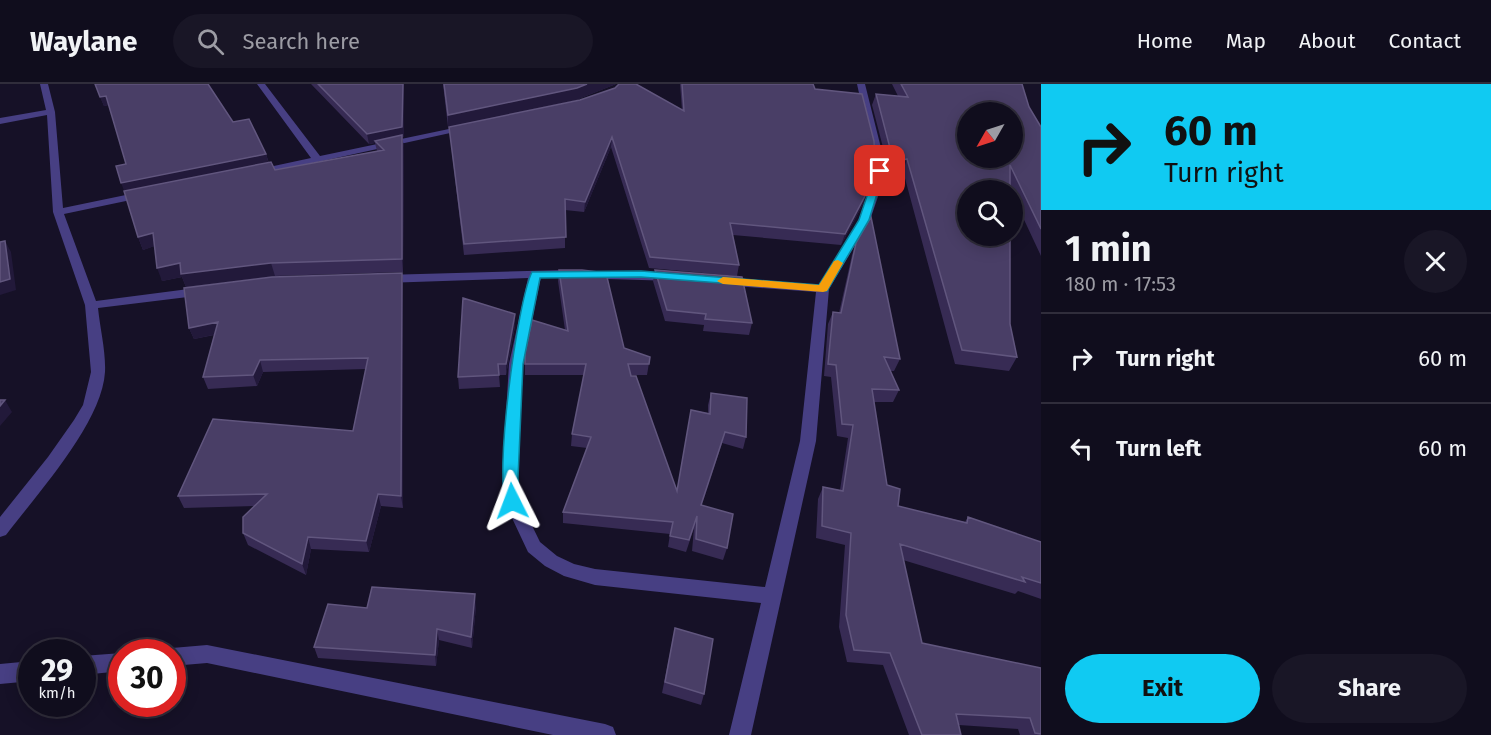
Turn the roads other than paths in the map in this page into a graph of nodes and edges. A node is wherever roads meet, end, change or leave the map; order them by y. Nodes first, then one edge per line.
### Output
1 (44, 84) edge
2 (261, 84) edge
3 (861, 84) edge
4 (51, 112) junction
5 (0, 121) edge
6 (477, 126) edge
7 (318, 160) junction
8 (239, 176) edge
9 (159, 192) edge
10 (58, 212) junction
11 (536, 275) junction
12 (686, 278) edge
13 (709, 279) edge
14 (370, 280) edge
15 (823, 289) junction
16 (218, 290) edge
17 (91, 305) junction
18 (0, 530) edge
19 (771, 596) junction
20 (186, 656) edge
21 (18, 672) edge
22 (0, 674) edge
23 (605, 735) edge
24 (740, 735) edge

1 - 4 street
2 - 7 street
3 - 15 street
4 - 5 street
4 - 10 street
6 - 7 street
7 - 8 street
9 - 10 street
10 - 17 street
11 - 12 street
11 - 14 street
11 - 19 street
13 - 15 street
15 - 19 street
16 - 17 street
17 - 18 street
19 - 24 street
20 - 23 street
21 - 22 street

